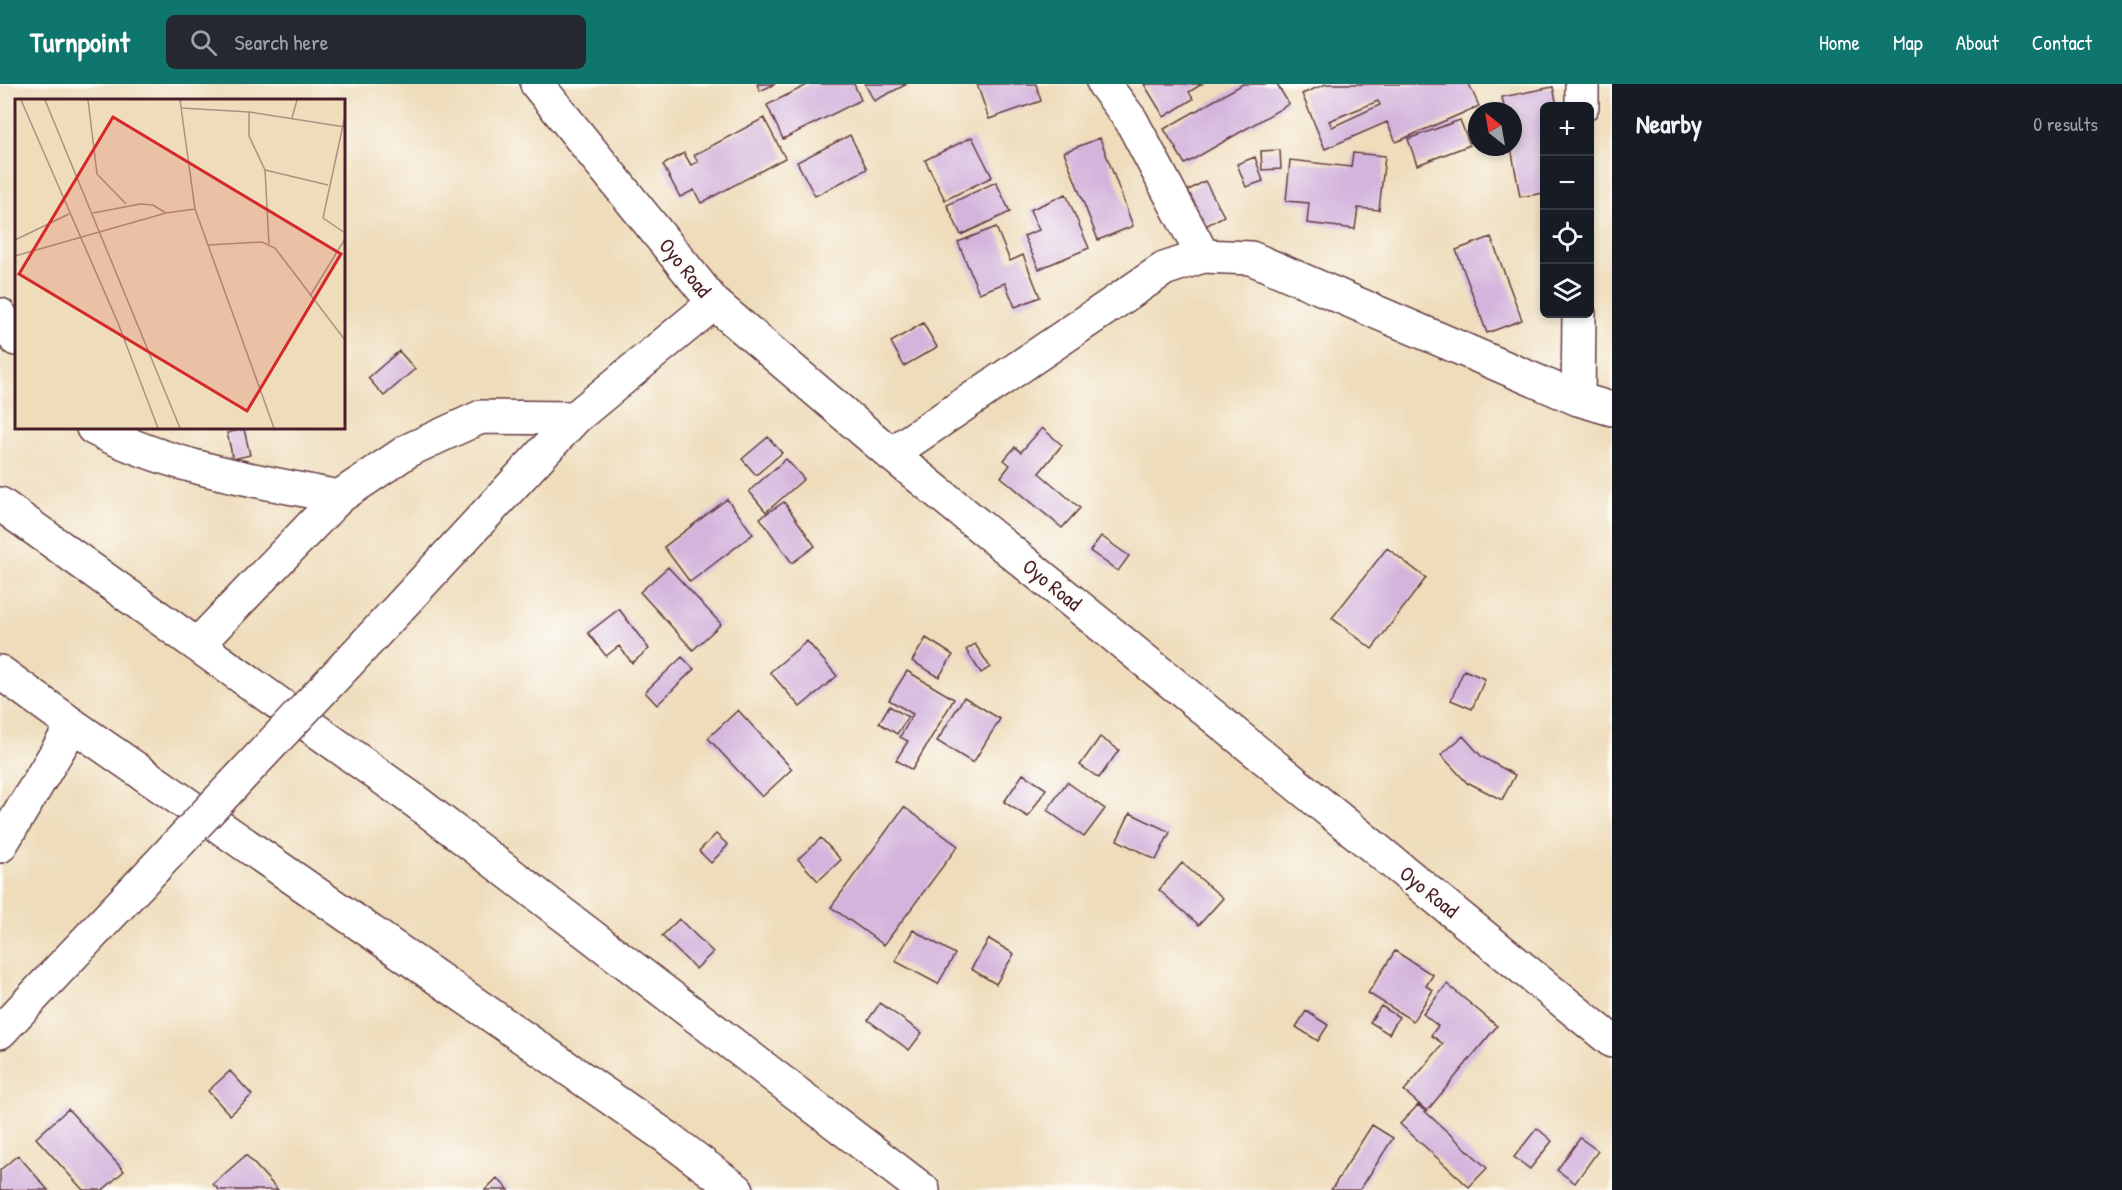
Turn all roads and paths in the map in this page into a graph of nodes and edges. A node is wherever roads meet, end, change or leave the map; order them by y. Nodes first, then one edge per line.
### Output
1 (537, 84) edge
2 (1104, 84) edge
3 (1582, 84) edge
4 (1582, 102) edge
5 (1203, 256) junction
6 (714, 303) junction
7 (0, 315) edge
8 (1579, 318) edge
9 (15, 338) edge
10 (1578, 399) junction
11 (1612, 409) edge
12 (575, 418) junction
13 (95, 429) edge
14 (891, 454) junction
15 (339, 497) junction
16 (0, 504) edge
17 (197, 645) junction
18 (0, 672) edge
19 (73, 725) junction
20 (0, 846) edge
21 (0, 1032) edge
22 (1612, 1041) edge
23 (737, 1190) edge
24 (923, 1190) edge

1 - 6 main road, Oyo Road
2 - 5 main road
3 - 4 main road
5 - 10 main road
5 - 14 main road
6 - 12 main road
6 - 14 main road, Oyo Road
7 - 9 main road
8 - 10 main road
10 - 11 main road
12 - 15 main road
12 - 21 main road, bridge
13 - 15 main road
14 - 22 main road, Oyo Road
15 - 17 main road
16 - 17 main road
17 - 24 main road
18 - 19 main road
19 - 20 main road
19 - 23 main road

